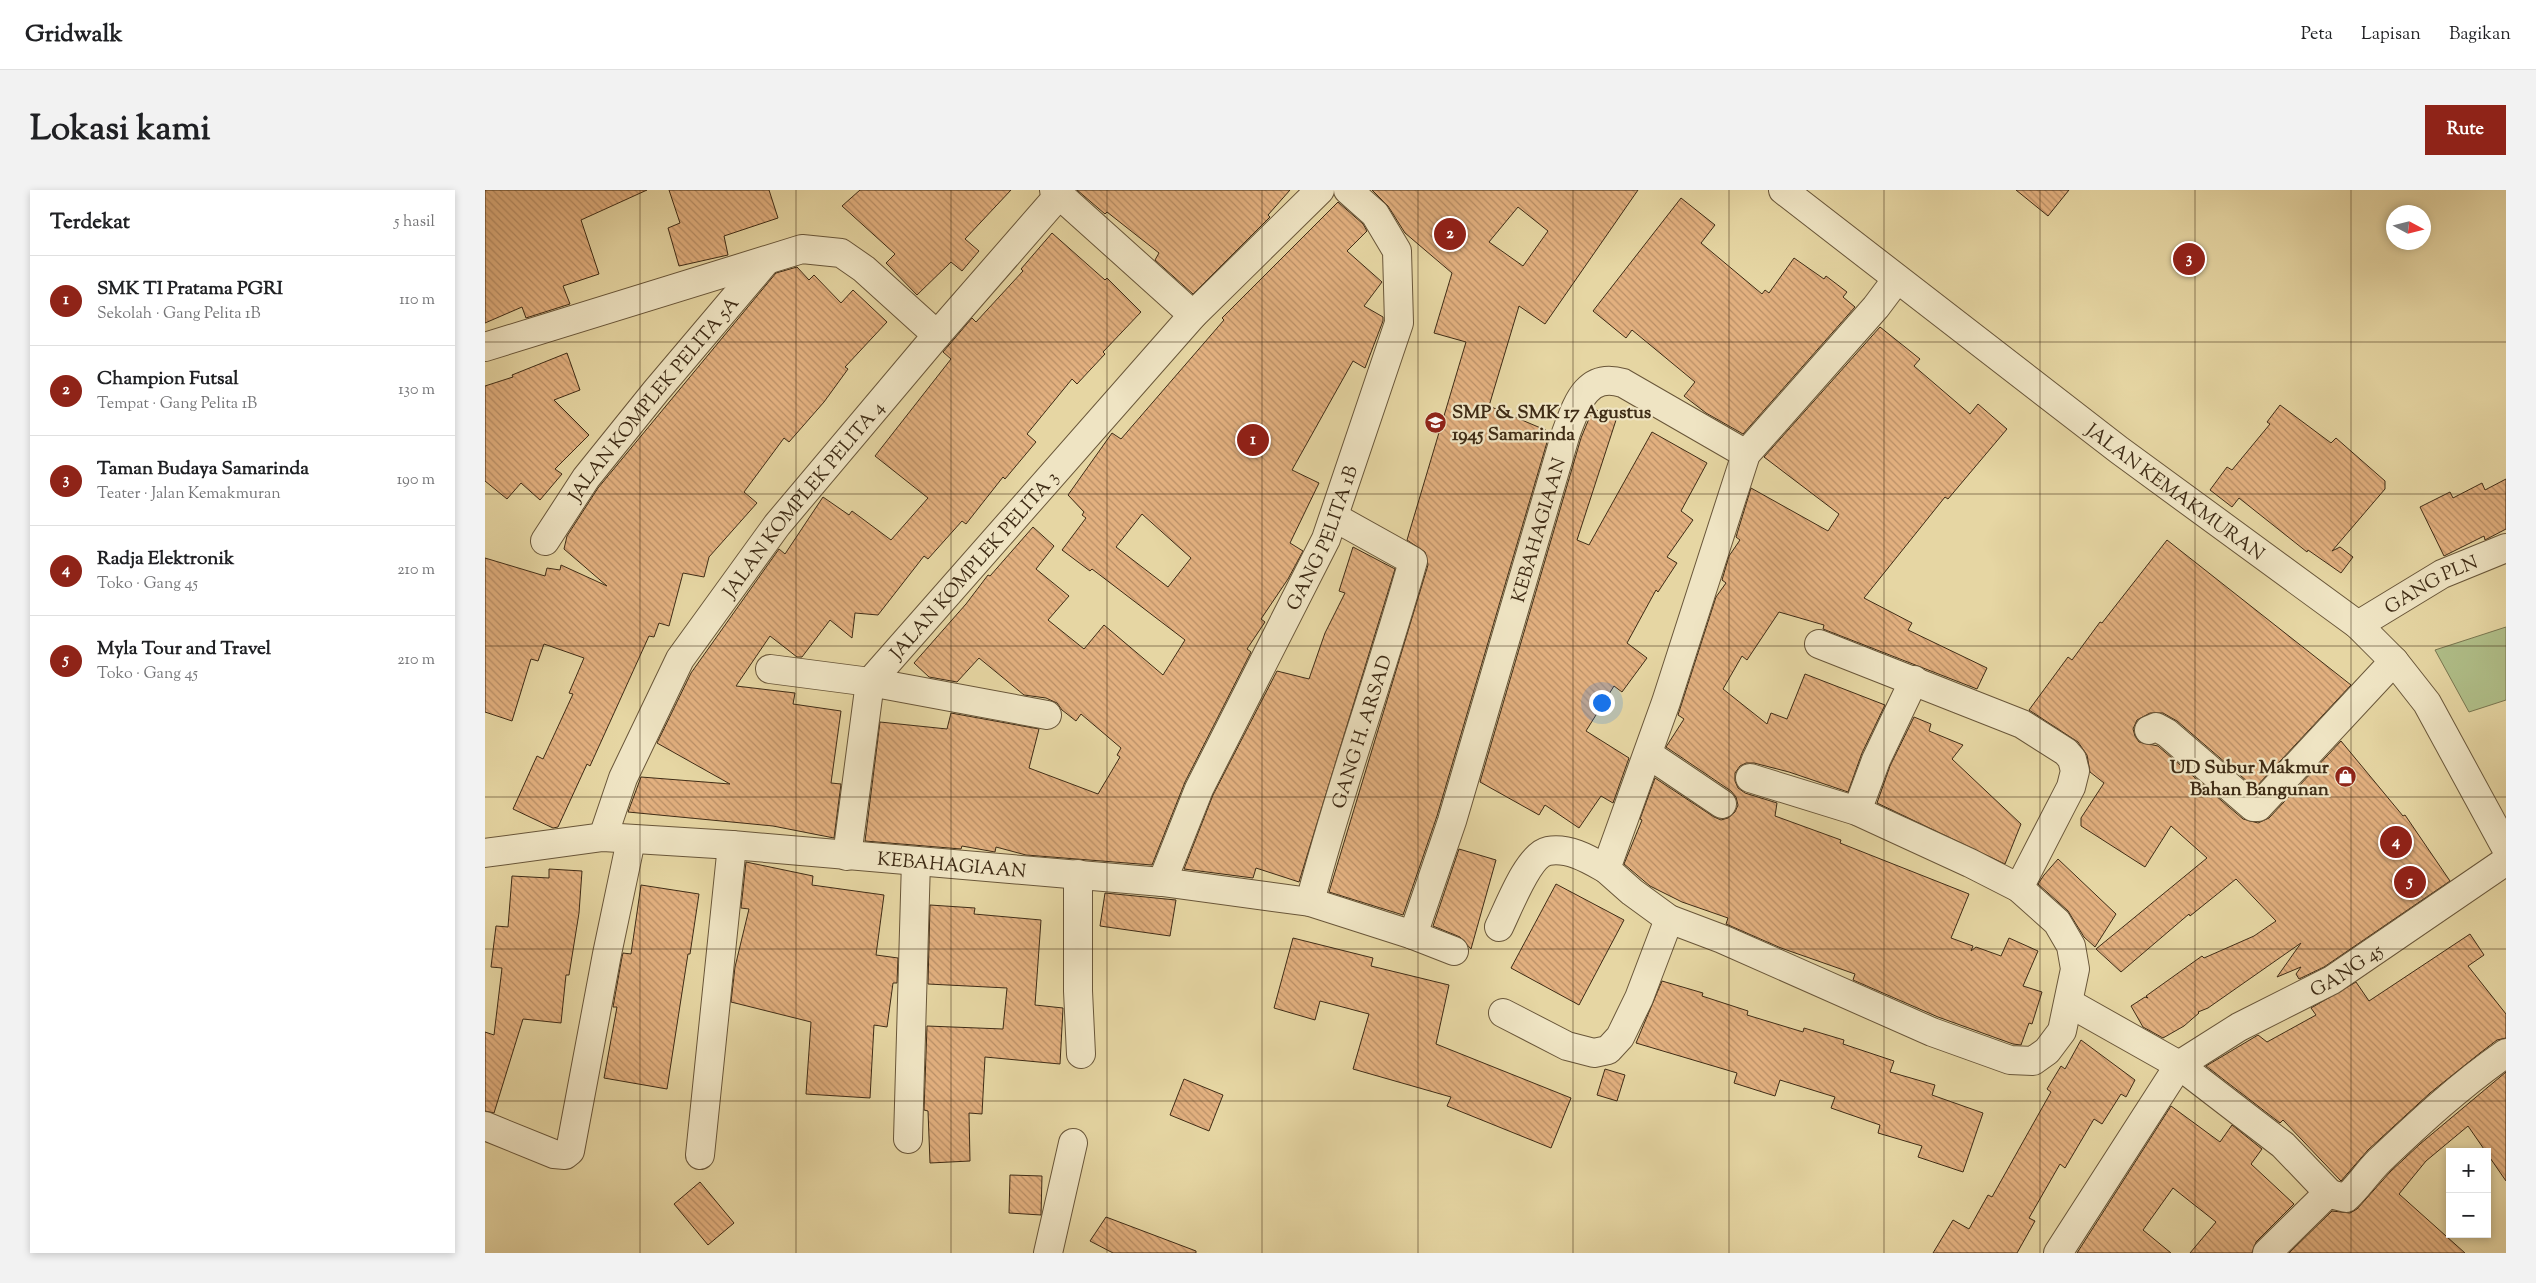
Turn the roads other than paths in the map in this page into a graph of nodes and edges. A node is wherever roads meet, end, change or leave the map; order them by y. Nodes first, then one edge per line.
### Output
1 (1320, 190) edge
2 (1348, 190) edge
3 (1783, 190) edge
4 (1057, 193) edge
5 (767, 261) junction
6 (1897, 279) junction
7 (1193, 315) junction
8 (937, 334) junction
9 (485, 347) edge
10 (1746, 454) junction
11 (1334, 517) junction
12 (545, 541) dead end
13 (2506, 548) edge
14 (2358, 625) junction
15 (1819, 644) dead end
16 (2395, 661) junction
17 (770, 669) dead end
18 (1914, 680) junction
19 (870, 682) junction
20 (1047, 715) dead end
21 (2149, 730) dead end
22 (1648, 754) junction
23 (1750, 778) dead end
24 (1722, 804) dead end
25 (1857, 811) junction
26 (603, 837) junction
27 (631, 840) junction
28 (732, 845) junction
29 (2506, 848) edge
30 (485, 853) edge
31 (847, 856) junction
32 (915, 861) junction
33 (2506, 861) edge
34 (1606, 869) junction
35 (1078, 874) junction
36 (1162, 882) junction
37 (2019, 888) junction
38 (1310, 902) junction
39 (1669, 918) junction
40 (1499, 927) dead end
41 (1413, 935) junction
42 (1454, 951) dead end
43 (2069, 1004) junction
44 (1503, 1014) dead end
45 (1081, 1054) dead end
46 (2506, 1054) edge
47 (2179, 1066) junction
48 (485, 1126) edge
49 (908, 1138) dead end
50 (1073, 1143) dead end
51 (700, 1155) dead end
52 (2330, 1194) junction
53 (1048, 1253) edge
54 (2058, 1253) edge
55 (2267, 1253) edge

1 - 7 street, JALAN KOMPLEK PELITA 3
2 - 11 street, GANG PELITA 1B
3 - 6 street, JALAN KEMAKMURAN
4 - 7 street
4 - 8 street, JALAN KOMPLEK PELITA 4
5 - 8 street
5 - 9 street
5 - 12 street, JALAN KOMPLEK PELITA 5A
6 - 10 street
6 - 14 street, JALAN KEMAKMURAN
7 - 19 street, JALAN KOMPLEK PELITA 3
8 - 26 street, JALAN KOMPLEK PELITA 4
10 - 22 street
10 - 41 street, KEBAHAGIAAN
11 - 36 street, GANG PELITA 1B
11 - 38 street, GANG H. ARSAD
13 - 14 street, GANG PLN
14 - 16 street, JALAN KEMAKMURAN
15 - 18 street
16 - 21 street
16 - 29 street, JALAN KEMAKMURAN
17 - 19 street
18 - 25 street
18 - 37 street
19 - 20 street
19 - 31 street
22 - 24 street
22 - 34 street
23 - 25 street
25 - 37 street
26 - 27 street, KEBAHAGIAAN
26 - 30 street, KEBAHAGIAAN
27 - 28 street, KEBAHAGIAAN
27 - 48 street
28 - 31 street, KEBAHAGIAAN
28 - 51 street
31 - 32 street, KEBAHAGIAAN
32 - 35 street, KEBAHAGIAAN
32 - 49 street
33 - 47 street, GANG 45
34 - 39 street
34 - 40 street
35 - 36 street, KEBAHAGIAAN
35 - 45 street
36 - 38 street, KEBAHAGIAAN
37 - 43 street
38 - 41 street, KEBAHAGIAAN
39 - 43 street
39 - 44 street
41 - 42 street, KEBAHAGIAAN
43 - 47 street
46 - 52 street
47 - 52 street
47 - 54 street
50 - 53 street
52 - 55 street

